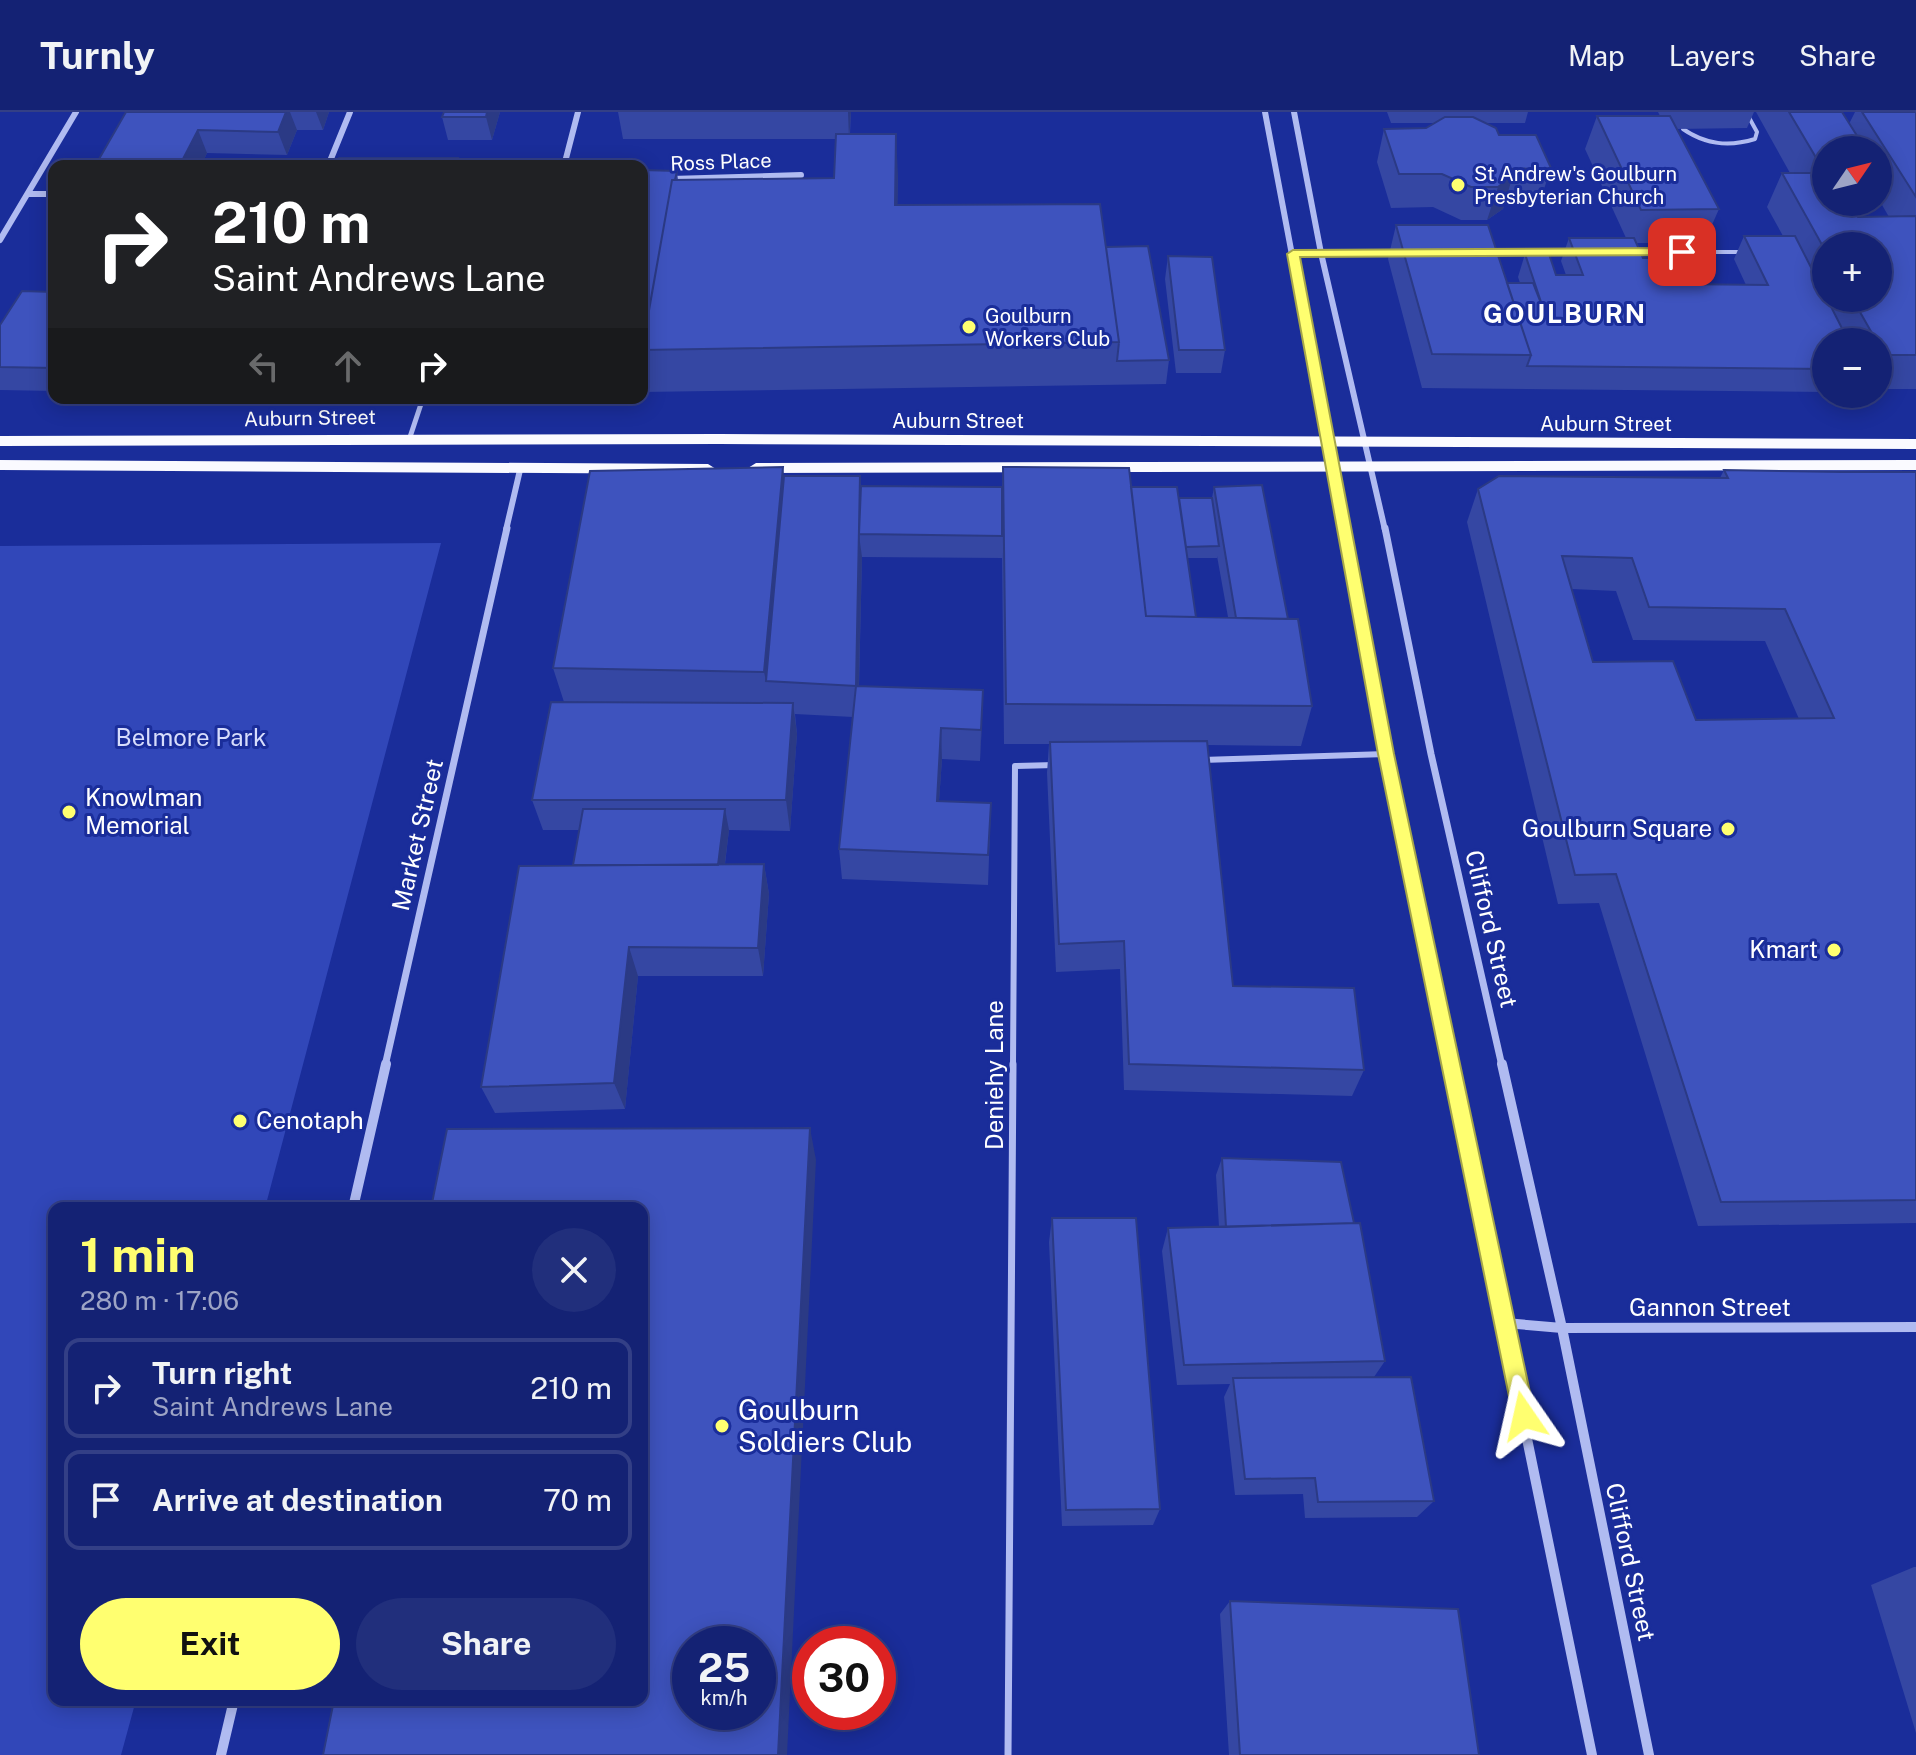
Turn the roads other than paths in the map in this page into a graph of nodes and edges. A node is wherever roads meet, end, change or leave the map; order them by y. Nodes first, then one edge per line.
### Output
1 (76, 112) edge
2 (350, 112) edge
3 (578, 112) edge
4 (1265, 112) edge
5 (1294, 112) edge
6 (1746, 112) edge
7 (1683, 129) dead end
8 (48, 160) edge
9 (330, 160) edge
10 (566, 160) edge
11 (48, 161) edge
12 (801, 175) edge
13 (658, 179) edge
14 (29, 194) junction
15 (48, 194) edge
16 (0, 240) edge
17 (1618, 252) edge
18 (1745, 252) edge
19 (1321, 253) junction
20 (1398, 253) edge
21 (1476, 253) edge
22 (1570, 253) edge
23 (1293, 254) junction
24 (421, 404) edge
25 (410, 437) junction
26 (0, 441) edge
27 (1330, 444) junction
28 (1916, 444) edge
29 (1367, 445) junction
30 (0, 465) edge
31 (1334, 465) junction
32 (1916, 465) edge
33 (1372, 466) junction
34 (520, 470) junction
35 (1386, 754) junction
36 (1187, 760) edge
37 (1062, 764) edge
38 (354, 1202) edge
39 (1505, 1323) junction
40 (1916, 1327) edge
41 (1562, 1328) junction
42 (233, 1706) edge
43 (221, 1755) edge
44 (1008, 1755) edge
45 (1592, 1755) edge
46 (1649, 1755) edge

1 - 8 street
2 - 9 street
3 - 10 street
4 - 23 street
5 - 19 street, Clifford Street
6 - 7 lane
11 - 14 street
12 - 13 street, Ross Place
14 - 15 street
14 - 16 street
17 - 18 lane
19 - 20 lane
19 - 23 lane
19 - 29 street, Clifford Street
21 - 22 lane
23 - 27 street
24 - 25 street
25 - 26 main road, Auburn Street
25 - 27 main road, Auburn Street
27 - 29 main road, Auburn Street
27 - 31 street
28 - 29 main road, Auburn Street
29 - 33 street, Clifford Street
30 - 34 main road, Auburn Street
31 - 33 main road, Auburn Street
31 - 34 main road, Auburn Street
31 - 35 street
32 - 33 main road, Auburn Street
33 - 41 street, Clifford Street
34 - 38 street, Market Street
35 - 36 lane
35 - 39 street
37 - 44 lane, Deniehy Lane
39 - 41 street, Gannon Street
39 - 45 street
40 - 41 street, Gannon Street
41 - 46 street, Clifford Street
42 - 43 street

